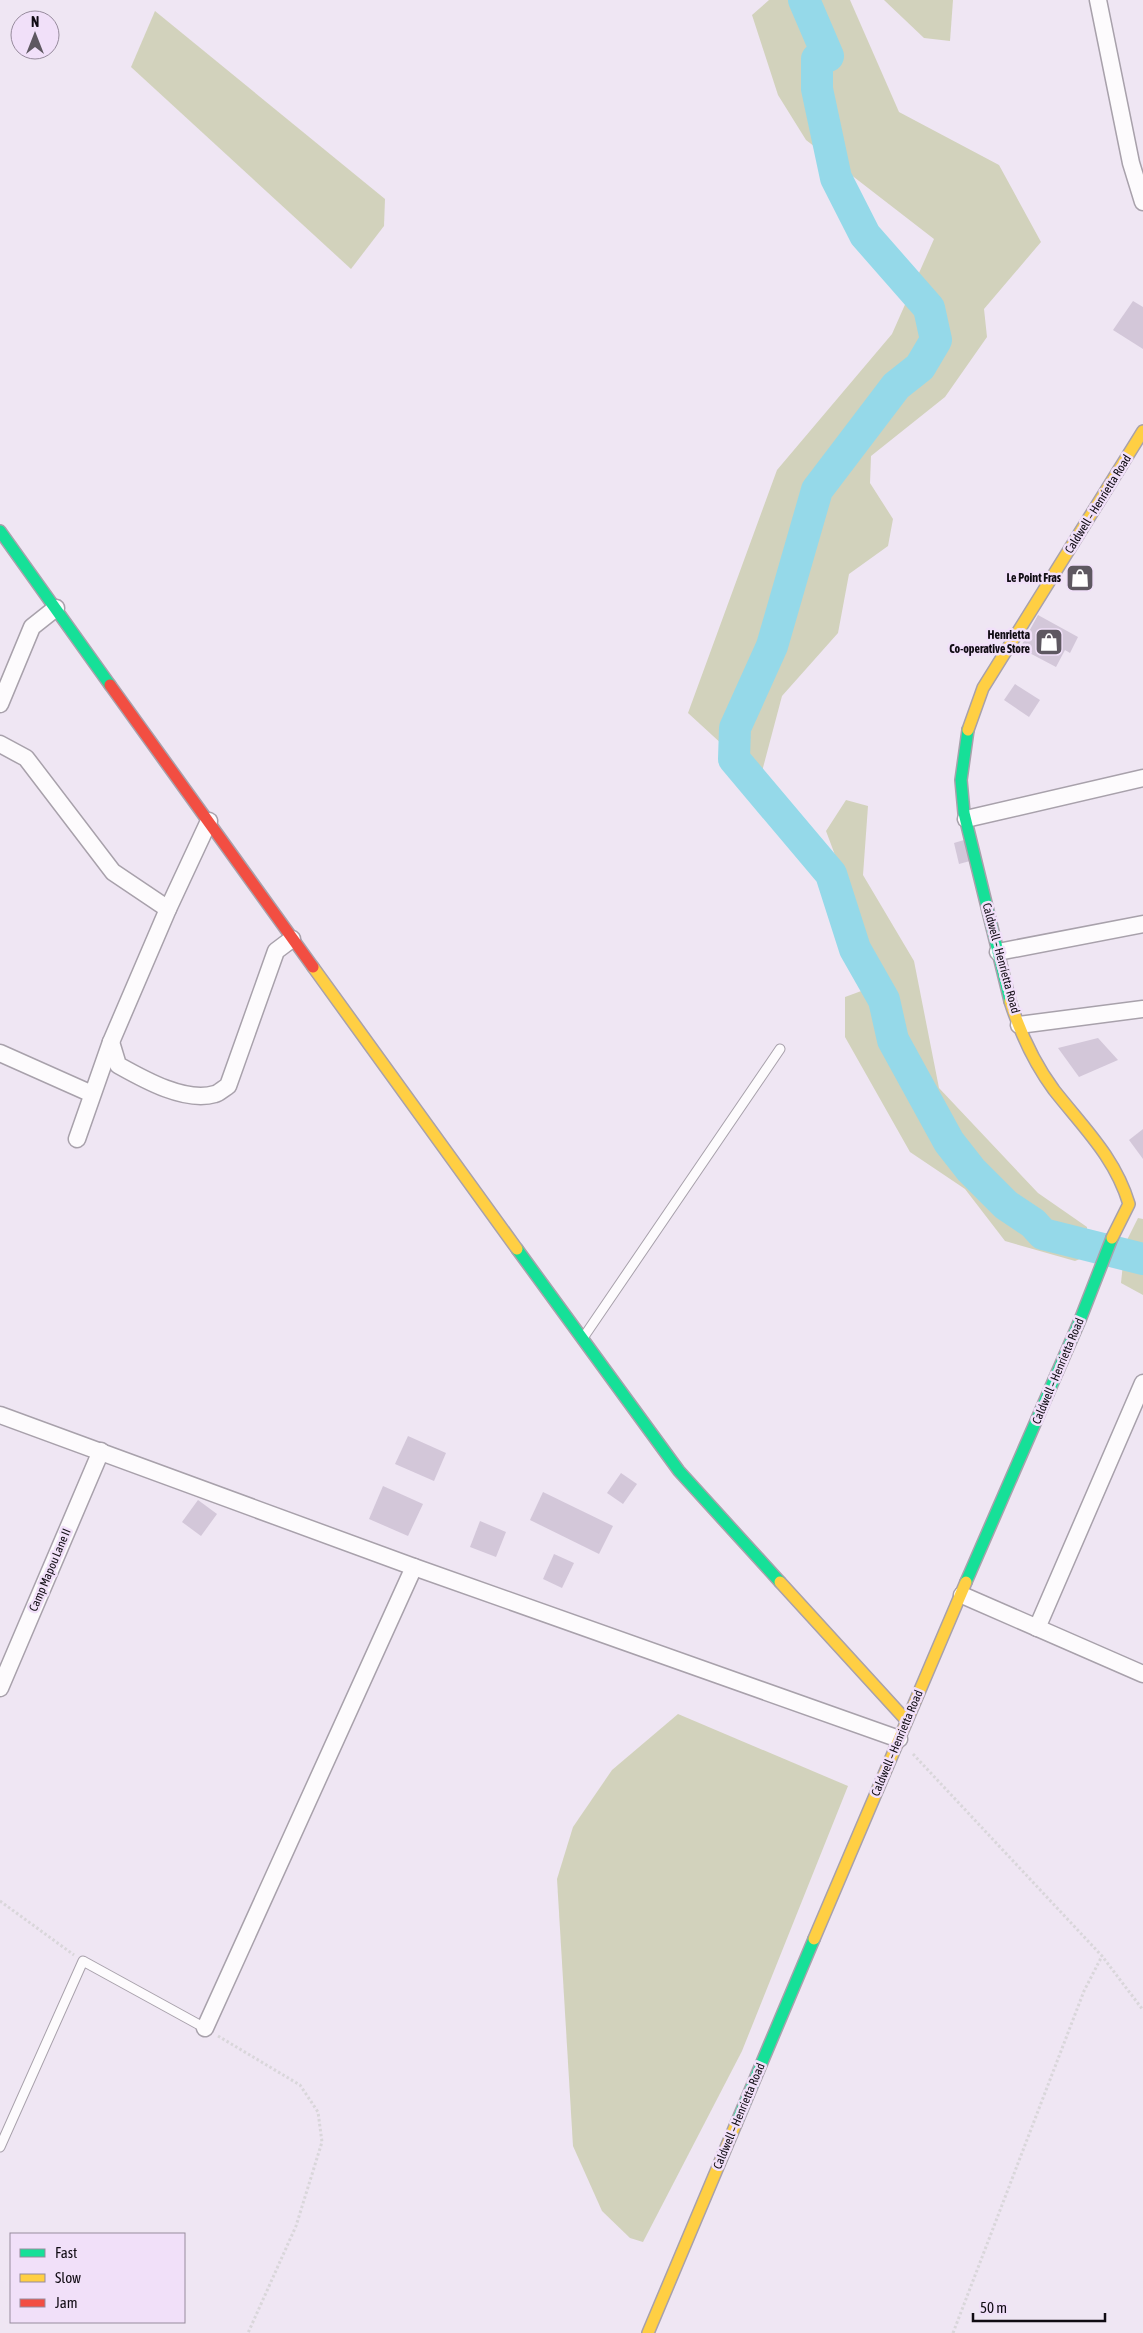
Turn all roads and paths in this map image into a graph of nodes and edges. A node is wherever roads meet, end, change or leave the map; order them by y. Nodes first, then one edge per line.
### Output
1 (1098, 0) edge
2 (1143, 202) edge
3 (1143, 431) edge
4 (0, 531) edge
5 (56, 608) junction
6 (0, 704) edge
7 (0, 744) edge
8 (1143, 778) edge
9 (966, 819) junction
10 (209, 821) junction
11 (168, 909) junction
12 (1143, 924) edge
13 (292, 939) junction
14 (998, 952) junction
15 (1143, 1009) edge
16 (1019, 1025) junction
17 (111, 1042) junction
18 (780, 1049) dead end
19 (0, 1054) edge
20 (92, 1094) junction
21 (76, 1139) dead end
22 (1129, 1204) junction
23 (1143, 1208) edge
24 (583, 1338) junction
25 (1143, 1383) edge
26 (0, 1415) edge
27 (101, 1452) junction
28 (414, 1566) junction
29 (962, 1595) junction
30 (1037, 1628) junction
31 (1143, 1674) edge
32 (0, 1688) edge
33 (906, 1720) junction
34 (899, 1739) junction
35 (0, 1901) edge
36 (1102, 1956) junction
37 (83, 1961) junction
38 (1143, 2010) edge
39 (205, 2028) junction
40 (0, 2147) edge
41 (248, 2333) edge
42 (648, 2333) edge
43 (954, 2333) edge

1 - 2 street
3 - 9 main road, Caldwell – Henrietta Road
4 - 5 main road
5 - 6 street
5 - 10 main road
7 - 11 street
8 - 9 street
9 - 14 main road, Caldwell – Henrietta Road
10 - 11 street
10 - 13 main road
11 - 17 street
12 - 14 street
13 - 17 street
13 - 24 main road
14 - 16 main road, Caldwell – Henrietta Road
15 - 16 street
16 - 22 main road, Caldwell – Henrietta Road
17 - 20 street
18 - 24 lane
19 - 20 street
20 - 21 street
22 - 23 main road
22 - 29 main road, Caldwell – Henrietta Road
24 - 33 main road
25 - 30 street
26 - 27 street
27 - 28 street
27 - 32 street, Camp Mapou Lane II
28 - 34 street
28 - 39 street
29 - 30 street
29 - 33 main road, Caldwell – Henrietta Road
30 - 31 street
33 - 34 main road, Caldwell – Henrietta Road
34 - 36 path
34 - 42 main road, Caldwell – Henrietta Road
35 - 37 path
36 - 38 path
36 - 43 path
37 - 39 lane
37 - 40 lane
39 - 41 path

